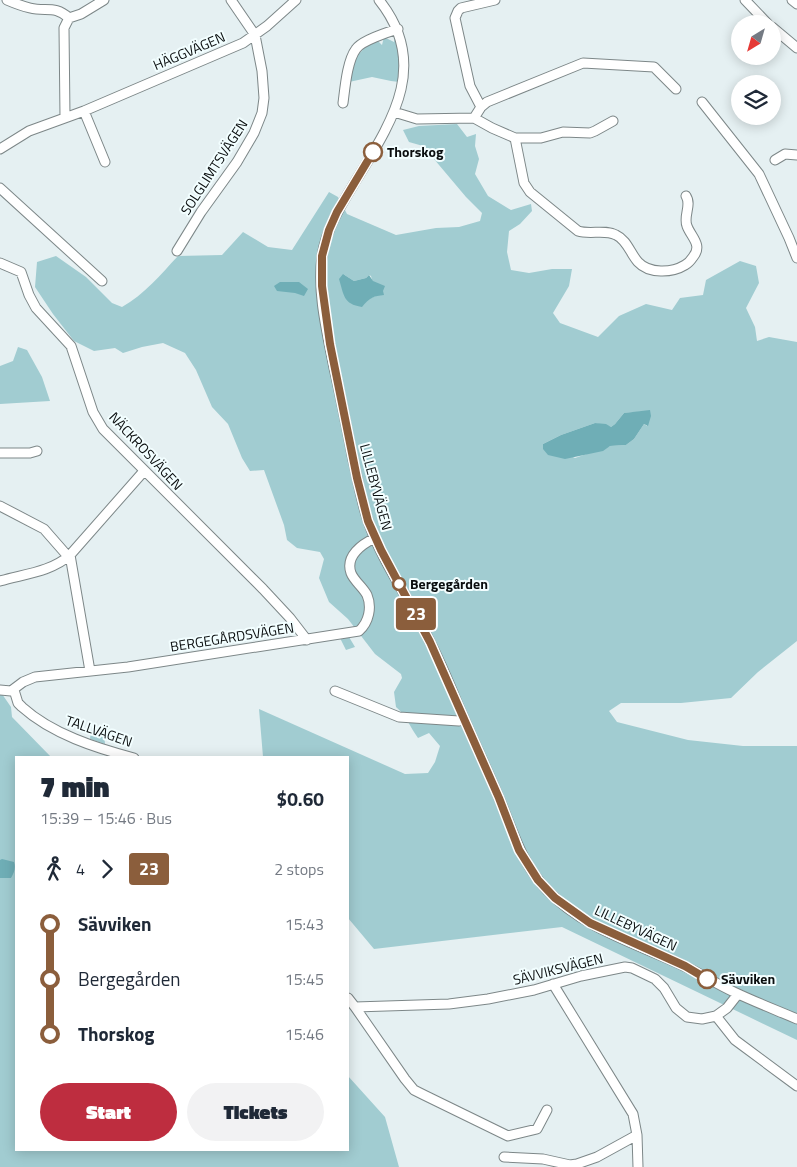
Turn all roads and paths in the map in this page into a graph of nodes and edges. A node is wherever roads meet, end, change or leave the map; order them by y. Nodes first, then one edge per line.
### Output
1 (7, 0) edge
2 (104, 0) edge
3 (231, 0) edge
4 (296, 0) edge
5 (380, 0) edge
6 (495, 0) edge
7 (745, 0) edge
8 (792, 0) edge
9 (797, 4) edge
10 (759, 15) edge
11 (69, 18) junction
12 (398, 29) junction
13 (255, 35) junction
14 (781, 35) edge
15 (797, 48) edge
16 (676, 89) dead end
17 (702, 102) dead end
18 (343, 103) dead end
19 (480, 107) junction
20 (84, 111) junction
21 (394, 112) junction
22 (65, 117) junction
23 (474, 118) junction
24 (613, 121) dead end
25 (515, 138) junction
26 (0, 149) edge
27 (797, 155) edge
28 (775, 160) dead end
29 (105, 162) dead end
30 (0, 188) edge
31 (686, 196) dead end
32 (177, 251) dead end
33 (797, 258) edge
34 (0, 262) edge
35 (102, 281) dead end
36 (37, 451) dead end
37 (0, 453) edge
38 (144, 470) junction
39 (0, 506) edge
40 (375, 538) junction
41 (70, 555) junction
42 (0, 581) edge
43 (307, 640) junction
44 (90, 671) junction
45 (0, 690) edge
46 (14, 690) junction
47 (335, 691) dead end
48 (464, 720) junction
49 (128, 756) edge
50 (553, 984) junction
51 (738, 994) junction
52 (349, 999) edge
53 (355, 1006) junction
54 (716, 1016) junction
55 (797, 1019) edge
56 (797, 1086) edge
57 (546, 1110) dead end
58 (637, 1135) junction
59 (504, 1157) dead end
60 (638, 1167) edge

1 - 11 street
2 - 11 street
3 - 13 street
4 - 13 street, HÄGGVÄGEN
5 - 12 street, LILLEBYVÄGEN
6 - 19 street
7 - 10 street
8 - 9 street
11 - 22 street
12 - 18 street
12 - 21 street, LILLEBYVÄGEN
13 - 20 street, HÄGGVÄGEN
13 - 32 street, SOLGLIMTSVÄGEN
14 - 15 street
16 - 19 street
17 - 33 street
19 - 23 street
20 - 22 street, HÄGGVÄGEN
20 - 29 street
21 - 23 street
21 - 40 street, LILLEBYVÄGEN
22 - 26 street, HÄGGVÄGEN
23 - 25 street
24 - 25 street
25 - 31 street
27 - 28 street
30 - 35 street
34 - 38 street, NÄCKROSVÄGEN
36 - 37 street
38 - 41 street
38 - 43 street, NÄCKROSVÄGEN
39 - 41 street
40 - 43 street, BERGEGÅRDSVÄGEN
40 - 48 street, LILLEBYVÄGEN
41 - 42 street
41 - 44 street
43 - 44 street, BERGEGÅRDSVÄGEN
44 - 46 street, BERGEGÅRDSVÄGEN
45 - 46 street
46 - 49 street, TALLVÄGEN
47 - 48 street
48 - 51 street, LILLEBYVÄGEN
50 - 53 street, SÄVVIKSVÄGEN
50 - 54 street, SÄVVIKSVÄGEN
50 - 58 street
51 - 54 street
51 - 55 street, LILLEBYVÄGEN
52 - 53 street
53 - 57 street
54 - 56 street
58 - 59 street
58 - 60 street

